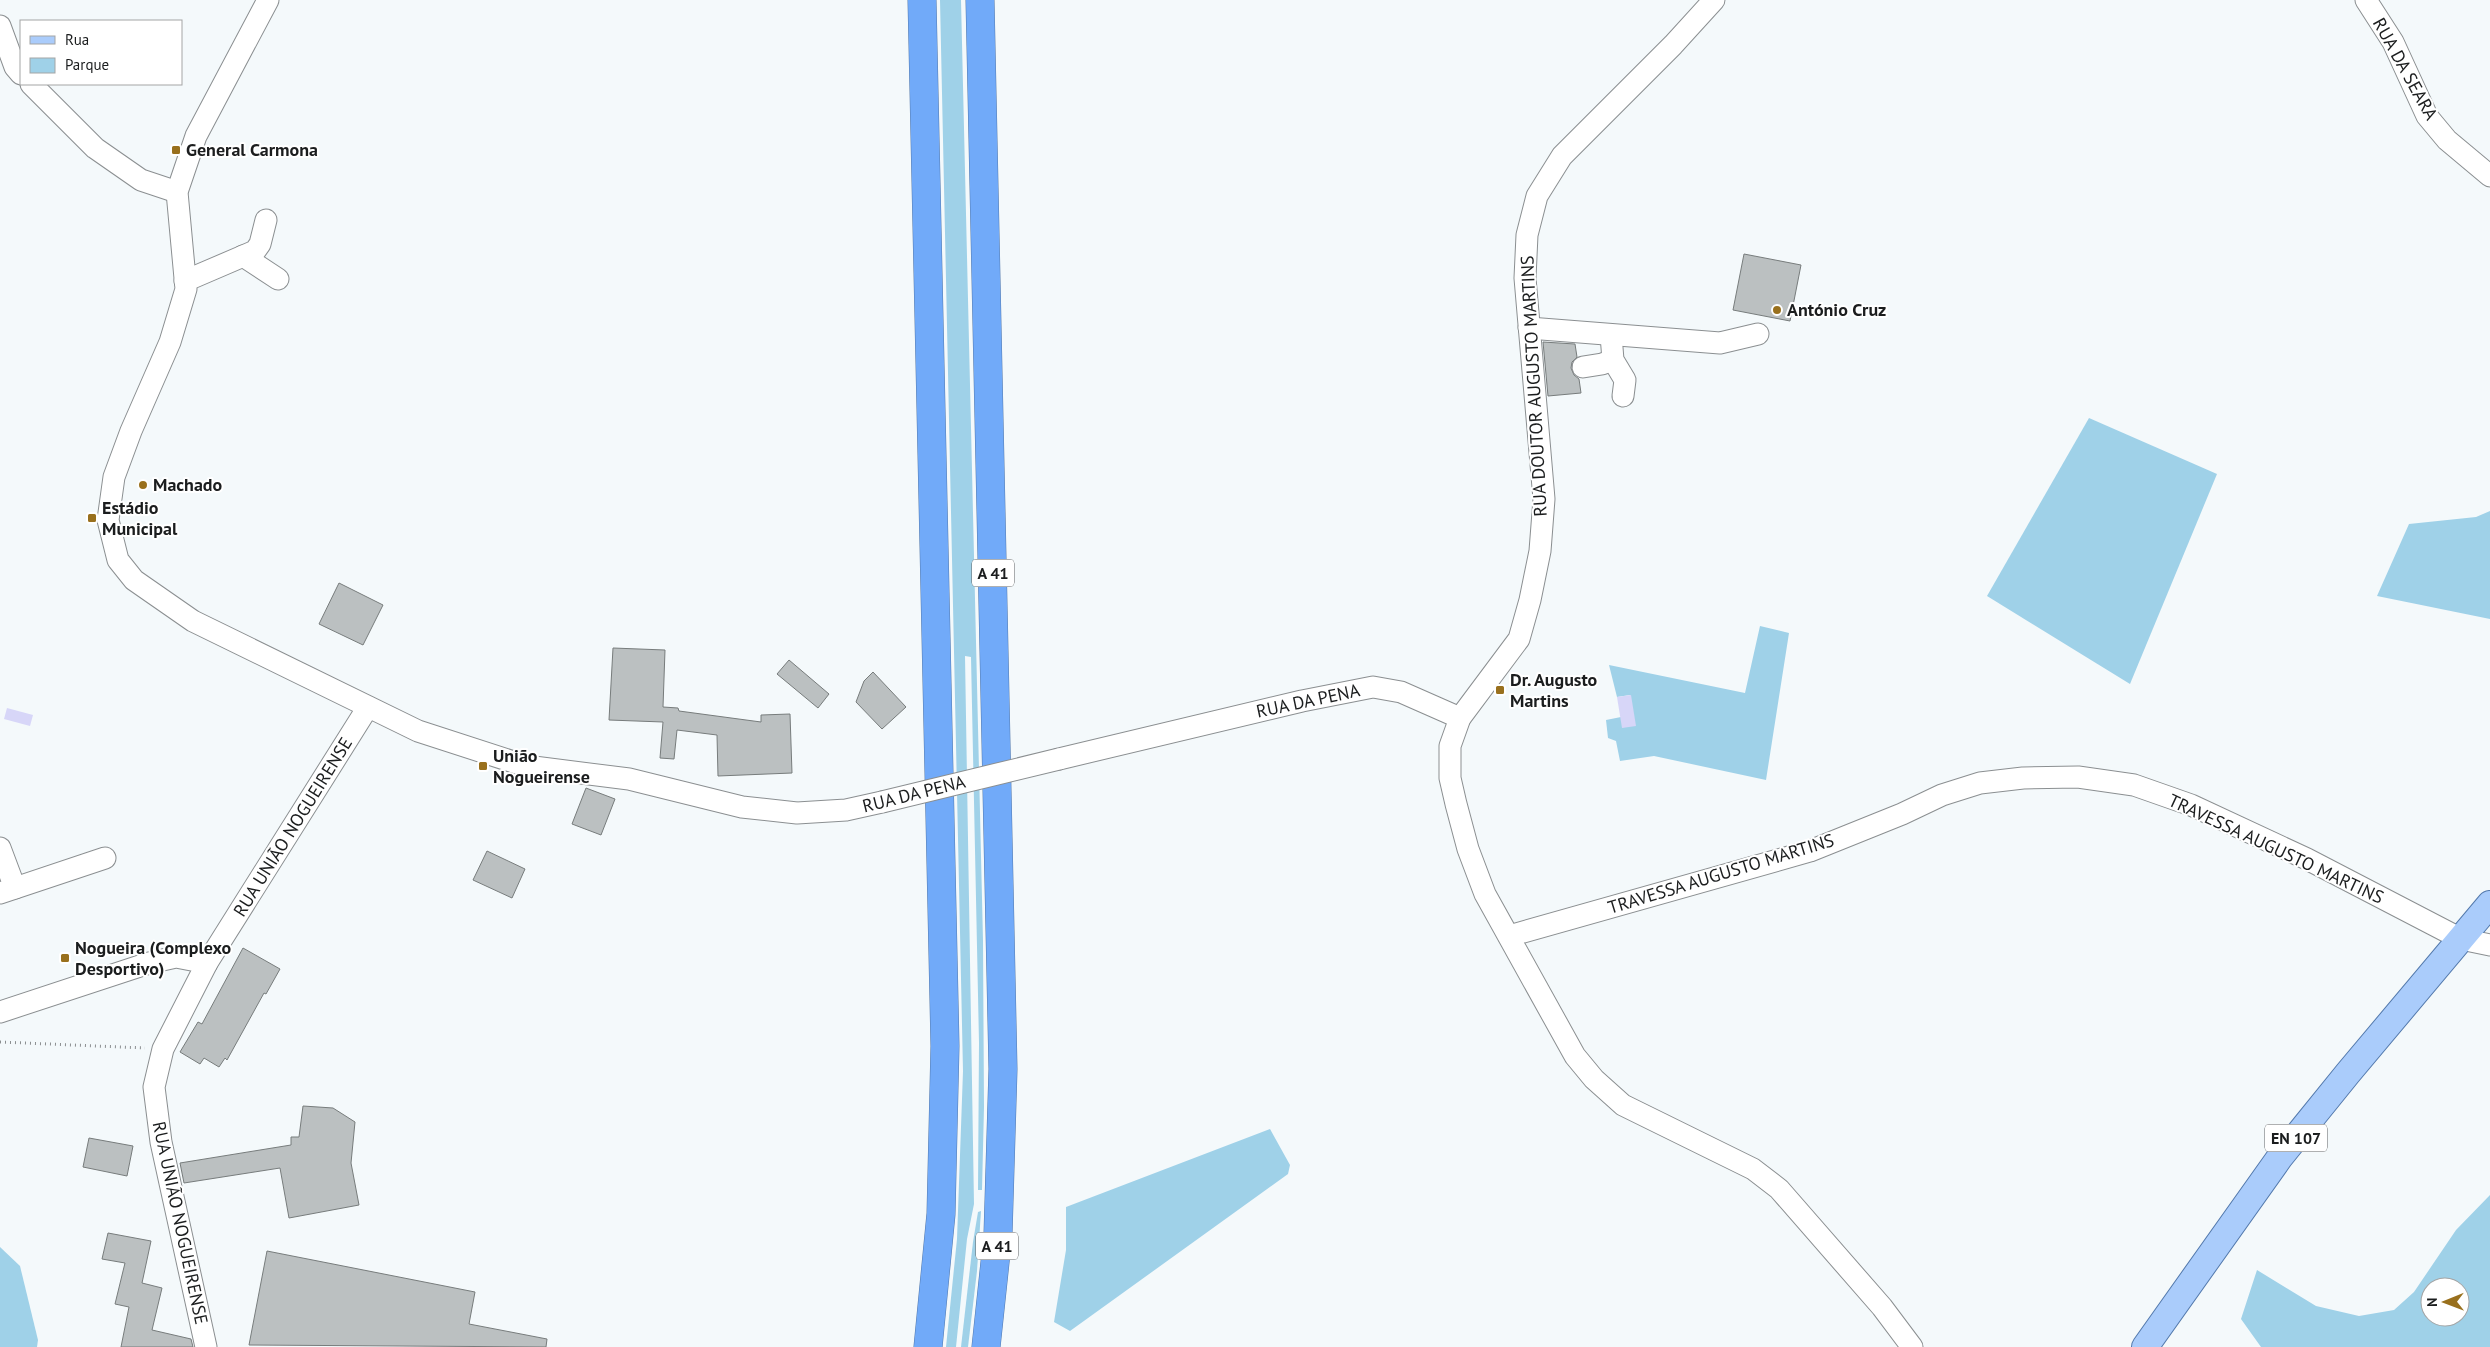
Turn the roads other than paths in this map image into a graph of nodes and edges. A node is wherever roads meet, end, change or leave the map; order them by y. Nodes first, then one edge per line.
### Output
1 (268, 0) edge
2 (922, 0) edge
3 (980, 0) edge
4 (1714, 0) edge
5 (2366, 0) edge
6 (0, 26) edge
7 (5, 58) edge
8 (20, 73) edge
9 (32, 85) edge
10 (2490, 176) edge
11 (177, 192) junction
12 (266, 220) dead end
13 (243, 256) junction
14 (278, 279) dead end
15 (185, 281) junction
16 (1529, 328) junction
17 (1758, 334) dead end
18 (1611, 335) junction
19 (1614, 360) junction
20 (1583, 367) dead end
21 (1623, 396) dead end
22 (368, 707) junction
23 (1460, 718) junction
24 (0, 848) edge
25 (106, 858) dead end
26 (7, 891) edge
27 (2490, 904) edge
28 (1509, 936) junction
29 (2461, 939) junction
30 (2490, 945) edge
31 (207, 963) junction
32 (0, 1012) edge
33 (206, 1347) edge
34 (928, 1347) edge
35 (986, 1347) edge
36 (1912, 1347) edge
37 (2145, 1347) edge

1 - 11 street
2 - 34 highway
3 - 35 highway, A 41
4 - 16 street, RUA DOUTOR AUGUSTO MARTINS
5 - 10 street, RUA DA SEARA
6 - 7 street
7 - 8 street
9 - 11 street
11 - 15 street, RUA DA PENA
12 - 13 street
13 - 14 street
13 - 15 street
15 - 22 street, RUA DA PENA
16 - 18 street
16 - 23 street, RUA DOUTOR AUGUSTO MARTINS
17 - 18 street
18 - 19 street
19 - 20 street
19 - 21 street
22 - 23 street, RUA DA PENA, bridge
22 - 31 street, RUA UNIÃO NOGUEIRENSE
23 - 28 street, RUA DOUTOR AUGUSTO MARTINS
24 - 26 street
25 - 26 street
27 - 29 main road, EN 107
28 - 29 street, TRAVESSA AUGUSTO MARTINS
28 - 36 street, RUA DOUTOR AUGUSTO MARTINS
29 - 30 street, TRAVESSA AUGUSTO MARTINS
29 - 37 main road, EN 107
31 - 32 street
31 - 33 street, RUA UNIÃO NOGUEIRENSE

